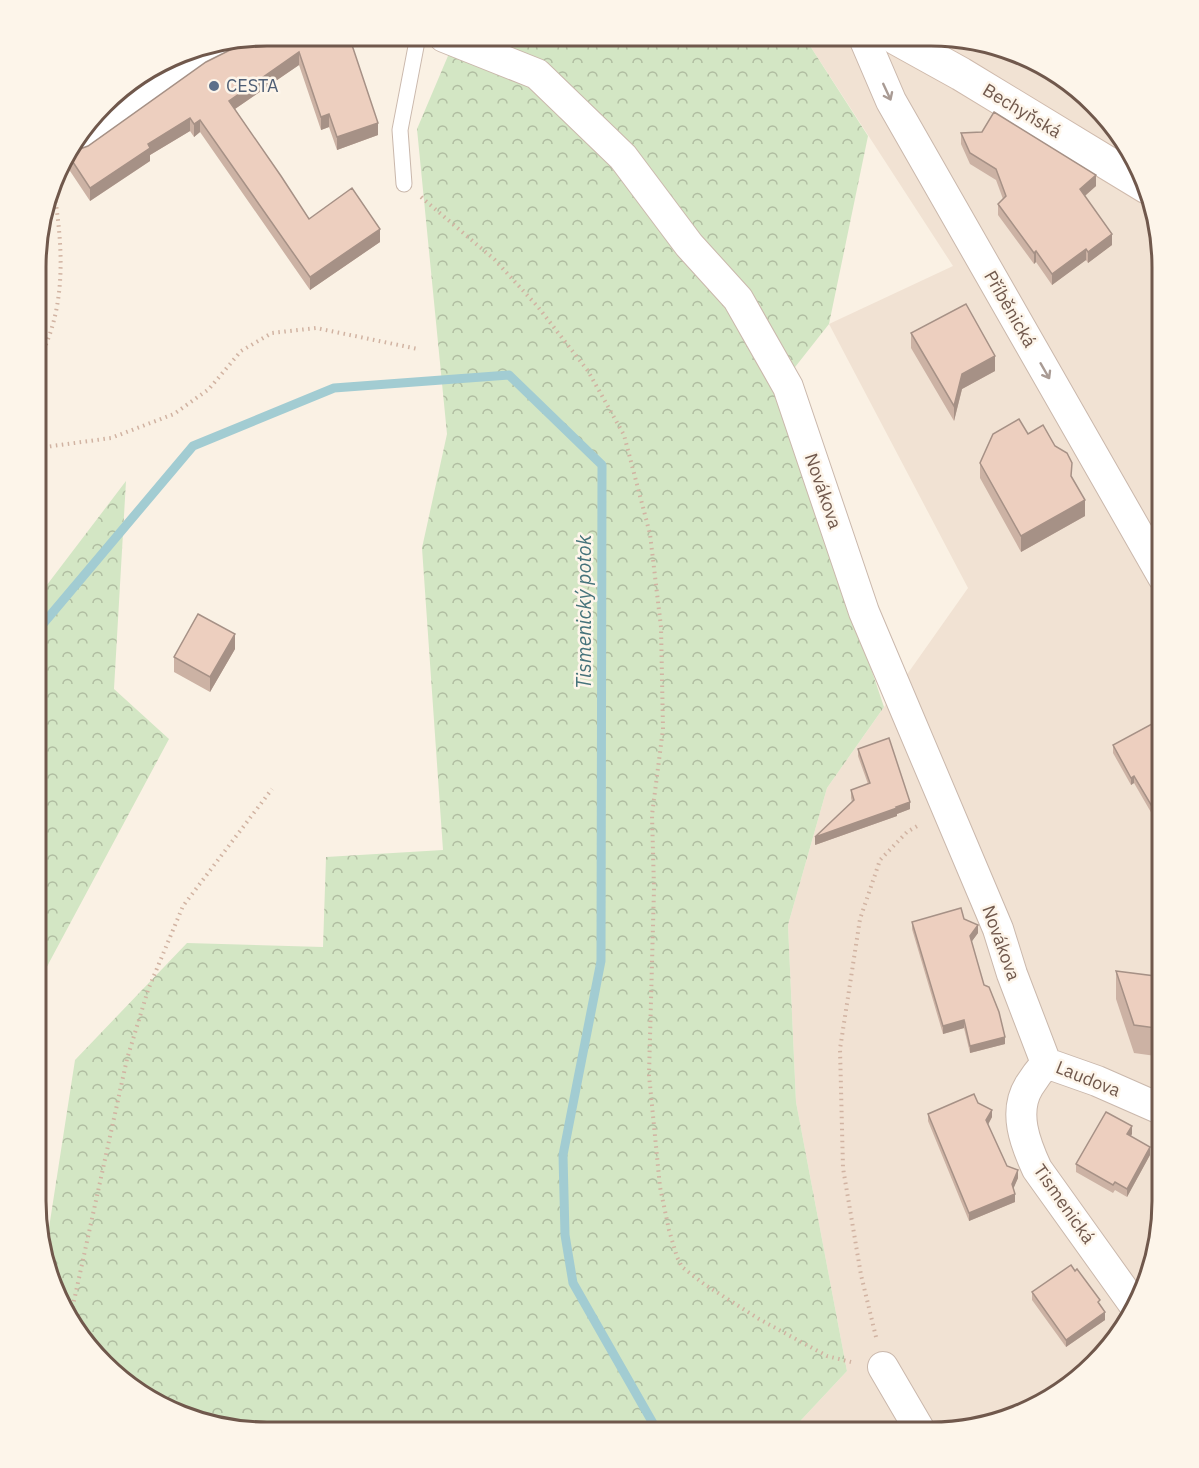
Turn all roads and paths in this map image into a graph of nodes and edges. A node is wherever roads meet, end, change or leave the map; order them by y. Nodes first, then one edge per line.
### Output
1 (416, 46) edge
2 (468, 46) edge
3 (867, 46) edge
4 (910, 46) edge
5 (206, 55) edge
6 (90, 137) edge
7 (1134, 179) edge
8 (404, 184) joint
9 (56, 204) edge
10 (46, 346) edge
11 (418, 349) dead end
12 (46, 447) edge
13 (1152, 558) edge
14 (272, 789) dead end
15 (947, 810) junction
16 (1046, 1063) junction
17 (1152, 1106) edge
18 (1130, 1299) edge
19 (73, 1305) edge
20 (882, 1366) junction
21 (916, 1422) edge

1 - 8 lane
2 - 15 street, Novákova
3 -> 13 street, Příběnická
4 - 7 main road, Bechyňská
5 - 6 street
8 - 20 path
9 - 10 path
11 - 12 path
14 - 19 path
15 - 16 street, Novákova
15 - 20 path
16 - 17 street, Laudova
16 - 18 street, Tismenická
20 - 21 street

